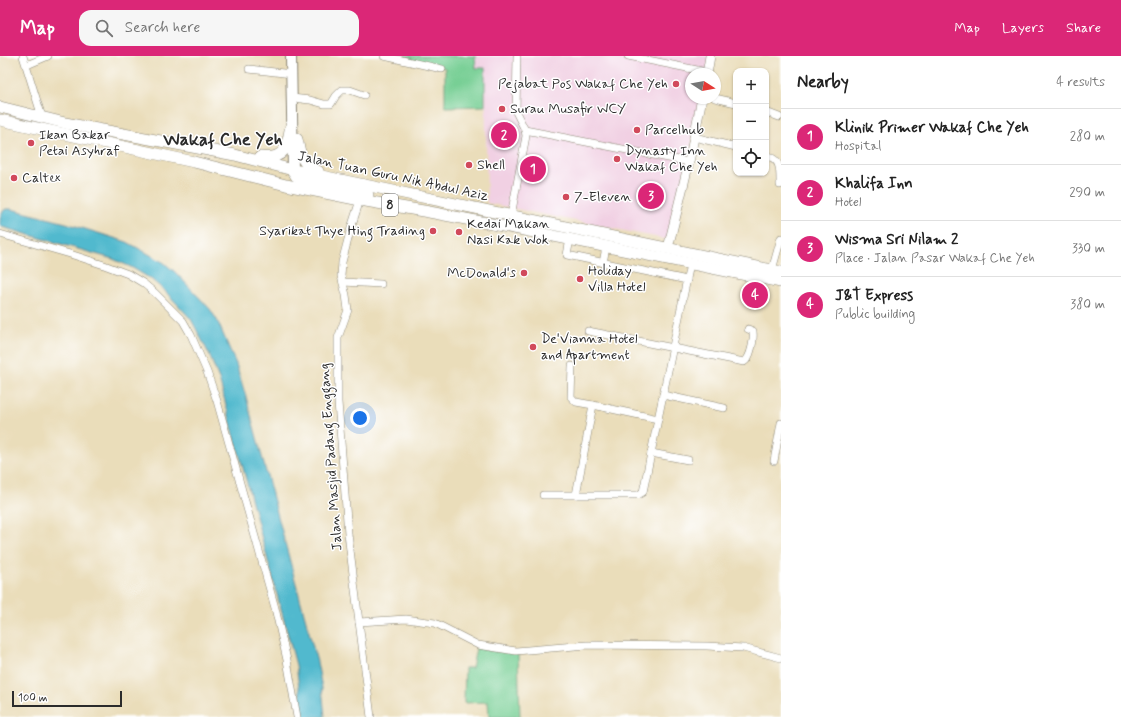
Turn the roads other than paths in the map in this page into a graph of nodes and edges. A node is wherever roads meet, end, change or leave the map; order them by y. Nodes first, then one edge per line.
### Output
1 (23, 56) edge
2 (48, 56) edge
3 (292, 56) edge
4 (384, 56) edge
5 (517, 56) edge
6 (628, 56) edge
7 (710, 56) edge
8 (26, 65) junction
9 (685, 68) edge
10 (708, 68) edge
11 (249, 69) dead end
12 (442, 70) dead end
13 (292, 74) junction
14 (364, 95) dead end
15 (721, 99) edge
16 (292, 101) junction
17 (733, 102) edge
18 (701, 104) edge
19 (0, 107) edge
20 (769, 113) edge
21 (42, 117) junction
22 (779, 117) dead end
23 (0, 120) edge
24 (291, 125) junction
25 (525, 130) junction
26 (694, 137) junction
27 (297, 139) junction
28 (733, 145) edge
29 (235, 155) junction
30 (769, 156) edge
31 (194, 162) junction
32 (689, 162) junction
33 (293, 170) junction
34 (360, 184) junction
35 (780, 185) edge
36 (360, 200) junction
37 (429, 212) junction
38 (511, 216) junction
39 (0, 234) edge
40 (781, 238) edge
41 (570, 239) junction
42 (606, 247) junction
43 (668, 248) junction
44 (603, 262) junction
45 (690, 264) junction
46 (777, 271) edge
47 (687, 280) junction
48 (343, 282) junction
49 (781, 282) edge
50 (381, 284) dead end
51 (748, 329) dead end
52 (588, 331) dead end
53 (673, 348) junction
54 (572, 366) dead end
55 (663, 395) junction
56 (593, 405) junction
57 (724, 408) dead end
58 (658, 419) junction
59 (781, 423) edge
60 (651, 453) junction
61 (688, 460) dead end
62 (774, 461) dead end
63 (543, 495) dead end
64 (576, 495) junction
65 (359, 622) junction
66 (781, 658) edge
67 (297, 717) edge
68 (371, 717) edge

1 - 8 street
2 - 8 street
3 - 13 main road
4 - 12 street
5 - 25 street
6 - 9 street
7 - 10 street
8 - 21 street
11 - 13 street
13 - 16 main road
14 - 16 street
15 - 17 street
16 - 24 main road
16 - 27 main road
18 - 26 street
19 - 21 main road, Jalan Tuan Guru Nik Abdul Aziz / 8
20 - 22 street
21 - 29 main road, Jalan Tuan Guru Nik Abdul Aziz / 8
23 - 31 main road, Jalan Tuan Guru Nik Abdul Aziz / 8
24 - 29 main road
24 - 33 main road
25 - 32 street
25 - 38 street
26 - 28 street
26 - 32 street
27 - 33 main road
27 - 34 main road
29 - 33 main road, Jalan Tuan Guru Nik Abdul Aziz / 8
30 - 35 street
31 - 33 main road
31 - 36 main road, Jalan Tuan Guru Nik Abdul Aziz / 8
32 - 43 street
33 - 34 main road, Jalan Tuan Guru Nik Abdul Aziz / 8
33 - 37 main road
34 - 38 main road, Jalan Tuan Guru Nik Abdul Aziz / 8
36 - 37 main road, Jalan Tuan Guru Nik Abdul Aziz / 8
36 - 48 street, Jalan Masjid Padang Enggang
37 - 41 main road, Jalan Tuan Guru Nik Abdul Aziz / 8
38 - 43 main road, Jalan Tuan Guru Nik Abdul Aziz / 8
39 - 67 street
40 - 46 street
41 - 42 main road, Jalan Tuan Guru Nik Abdul Aziz / 8
41 - 44 street
42 - 44 street
42 - 45 main road, Jalan Tuan Guru Nik Abdul Aziz / 8
43 - 46 main road, Jalan Tuan Guru Nik Abdul Aziz / 8
44 - 47 street
45 - 47 street
45 - 49 main road, Jalan Tuan Guru Nik Abdul Aziz / 8
47 - 53 street
48 - 50 street
48 - 65 street, Jalan Masjid Padang Enggang
51 - 53 street
52 - 53 street
53 - 55 street
54 - 56 street
55 - 57 street
55 - 58 street
56 - 58 street
56 - 64 street
58 - 60 street
59 - 62 street
60 - 61 street
60 - 64 street
63 - 64 street
65 - 66 street
65 - 68 street, Jalan Masjid Padang Enggang

